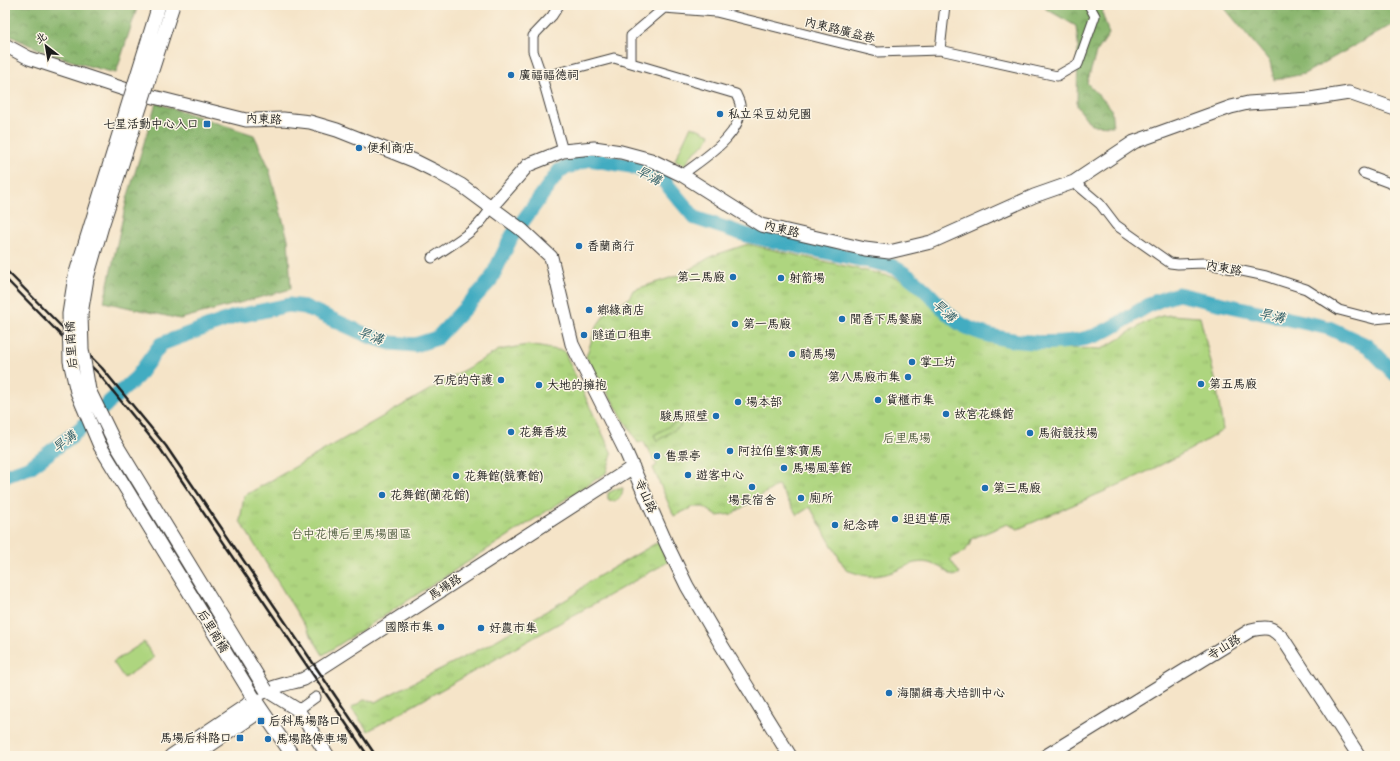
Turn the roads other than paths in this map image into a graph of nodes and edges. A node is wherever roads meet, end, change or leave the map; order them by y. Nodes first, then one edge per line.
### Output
1 (158, 5) edge
2 (173, 5) edge
3 (559, 5) edge
4 (945, 5) edge
5 (1089, 5) edge
6 (5, 45) edge
7 (940, 50) junction
8 (631, 62) junction
9 (542, 76) junction
10 (1395, 109) edge
11 (563, 151) junction
12 (1363, 173) dead end
13 (682, 175) junction
14 (1074, 182) junction
15 (1395, 185) edge
16 (491, 207) junction
17 (508, 220) joint
18 (432, 258) dead end
19 (1395, 317) edge
20 (633, 467) junction
21 (266, 690) junction
22 (253, 697) junction
23 (316, 697) dead end
24 (298, 710) junction
25 (171, 756) edge
26 (194, 756) edge
27 (293, 756) edge
28 (328, 756) edge
29 (790, 756) edge
30 (1046, 756) edge
31 (1359, 756) edge

1 - 22 street, 后里南橋, bridge
2 - 21 street, 后里南橋, bridge
3 - 9 street
4 - 7 street
5 - 7 street, 內東路廣益巷
6 - 16 street, 內東路
7 - 8 street, 內東路廣益巷
8 - 9 street
8 - 13 street
9 - 11 street
10 - 14 street, 內東路
11 - 13 street, 內東路
11 - 16 street, 內東路
12 - 15 street
13 - 14 street, 內東路
14 - 19 street, 內東路
16 - 17 street, 內東路
16 - 18 street
17 - 20 street, 寺山路
20 - 21 street, 馬場路
20 - 29 street, 寺山路
21 - 22 street, 馬場路
21 - 24 street
22 - 25 street, 馬場路
22 - 26 street
22 - 27 street, 后里南橋
23 - 24 street
24 - 28 street
30 - 31 street, 寺山路

